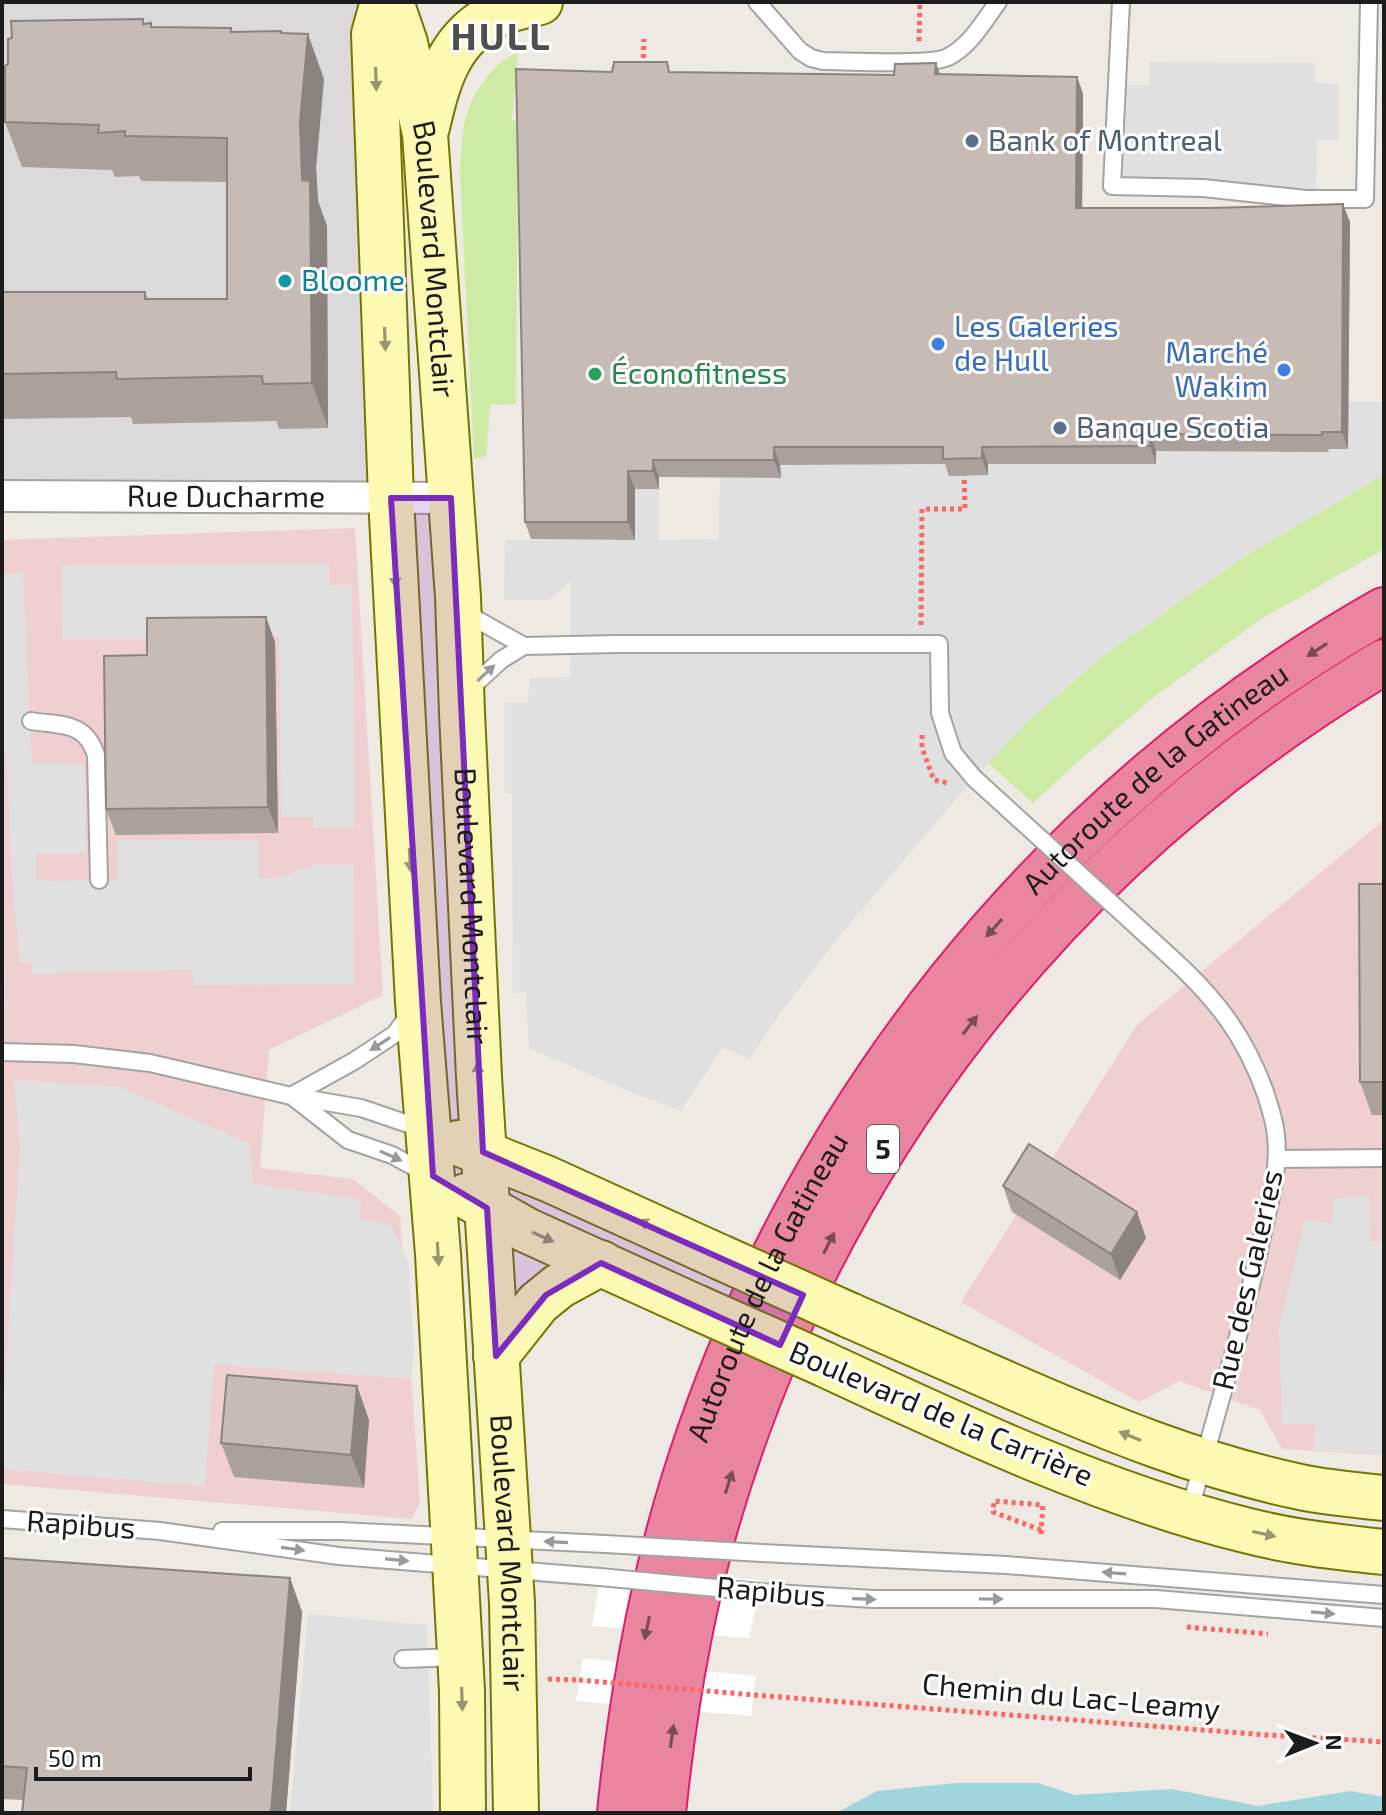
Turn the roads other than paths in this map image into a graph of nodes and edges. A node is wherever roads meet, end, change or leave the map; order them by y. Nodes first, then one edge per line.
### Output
1 (383, 2) edge
2 (391, 2) edge
3 (540, 2) edge
4 (757, 2) edge
5 (998, 2) edge
6 (1121, 2) edge
7 (1369, 2) edge
8 (425, 134) junction
9 (2, 496) edge
10 (391, 498) junction
11 (451, 498) junction
12 (458, 597) junction
13 (1384, 610) edge
14 (524, 646) junction
15 (1384, 662) edge
16 (462, 713) junction
17 (31, 721) dead end
18 (99, 880) dead end
19 (418, 1002) junction
20 (2, 1052) edge
21 (291, 1096) junction
22 (429, 1131) junction
23 (483, 1152) junction
24 (1384, 1158) edge
25 (1278, 1159) junction
26 (433, 1176) junction
27 (487, 1208) junction
28 (601, 1263) junction
29 (496, 1356) junction
30 (1203, 1462) junction
31 (1384, 1498) edge
32 (1189, 1514) junction
33 (2, 1519) edge
34 (160, 1531) junction
35 (454, 1551) junction
36 (1384, 1552) edge
37 (509, 1554) junction
38 (1384, 1595) edge
39 (1384, 1618) edge
40 (460, 1657) junction
41 (403, 1659) dead end
42 (463, 1813) edge
43 (516, 1813) edge
44 (620, 1813) edge
45 (663, 1813) edge

1 -> 10 main road, Boulevard Montclair
2 - 8 main road, Boulevard Montclair
3 - 8 main road
4 - 5 lane
6 - 7 lane
8 - 11 main road, Boulevard Montclair
9 - 10 street, Rue Ducharme
10 - 11 street, Rue Ducharme
10 -> 19 main road, Boulevard Montclair
11 - 12 main road, Boulevard Montclair
12 - 14 lane
12 - 16 main road, Boulevard Montclair
13 -> 44 highway, Autoroute de la Gatineau / 5
16 -> 14 lane
14 - 25 lane, Rue des Galeries, bridge
45 -> 15 highway, Autoroute de la Gatineau / 5
23 -> 16 main road, Boulevard Montclair
17 - 18 lane
19 -> 21 lane
19 - 22 main road, Boulevard Montclair
20 - 21 lane
21 - 22 lane
21 -> 26 lane
22 - 23 main road, Boulevard de la Carrière
22 - 26 main road, Boulevard Montclair
23 - 27 main road, Boulevard Montclair
30 -> 23 main road, Boulevard de la Carrière, bridge
24 - 25 lane
25 - 30 lane, Rue des Galeries
26 - 27 main road, Boulevard de la Carrière
26 -> 35 main road, Boulevard Montclair
27 -> 28 main road, Boulevard de la Carrière
27 - 29 main road, Boulevard Montclair
28 - 29 main road
28 - 32 main road, Boulevard de la Carrière, bridge
29 - 37 main road, Boulevard Montclair
30 - 31 main road, Boulevard de la Carrière
30 - 32 lane, Rue des Galeries
32 -> 36 main road, Boulevard de la Carrière
33 - 34 lane, Rapibus
34 - 35 lane, Rapibus
34 -> 35 lane, Rapibus
35 - 37 lane, Rapibus
35 - 37 lane, Rapibus
35 - 40 main road, Boulevard Montclair
38 -> 37 lane, Rapibus, bridge
37 -> 39 lane, Rapibus, bridge
37 - 43 main road, Boulevard Montclair
40 - 41 lane
40 -> 42 main road, Boulevard Montclair

